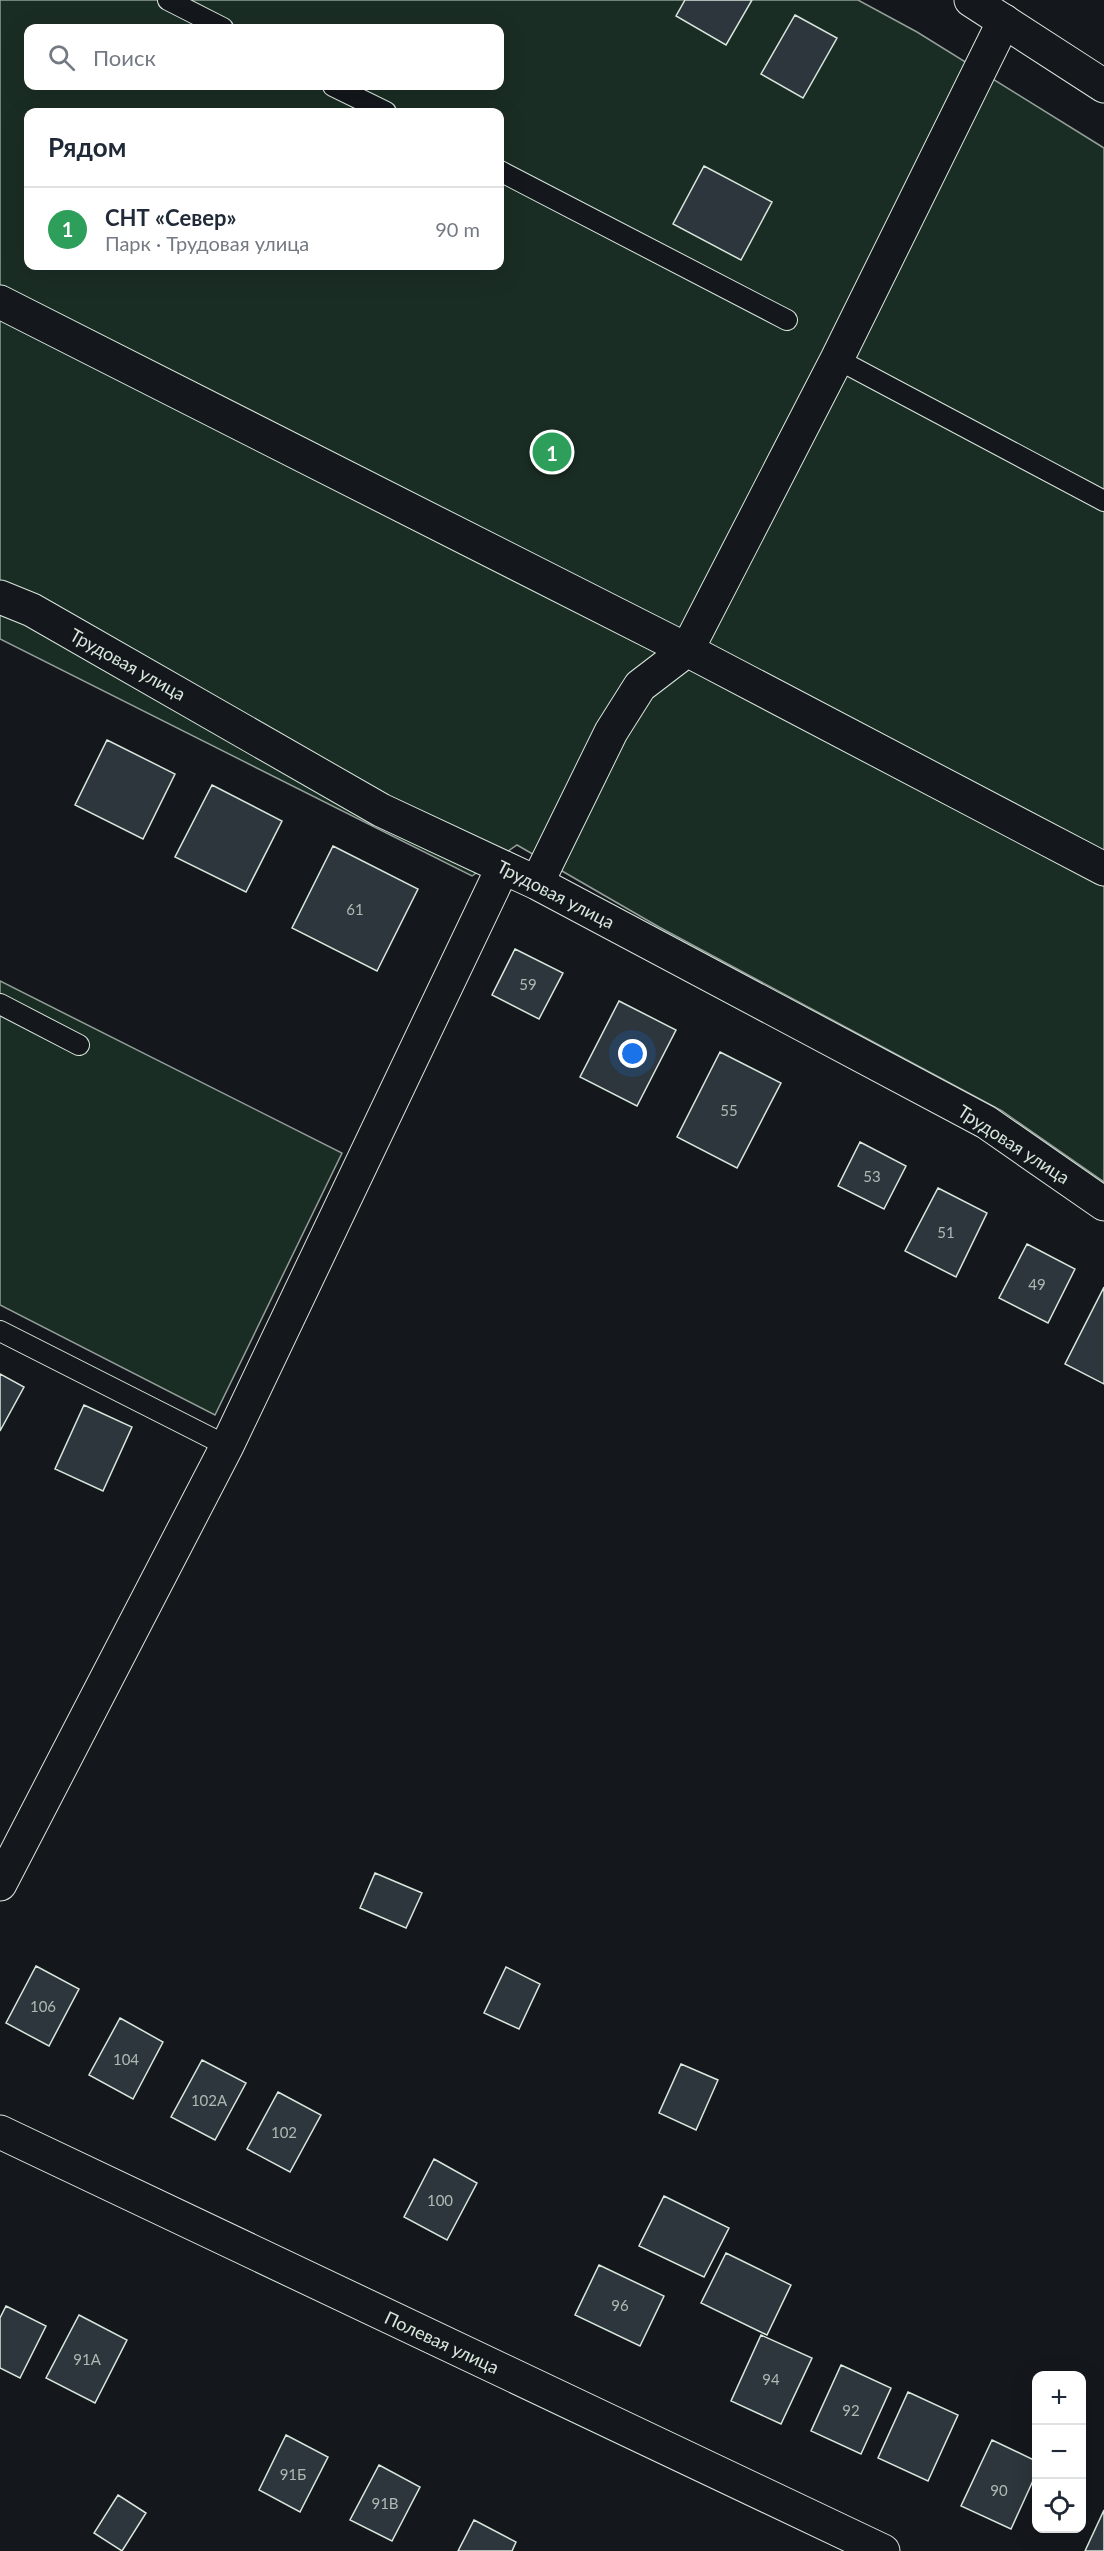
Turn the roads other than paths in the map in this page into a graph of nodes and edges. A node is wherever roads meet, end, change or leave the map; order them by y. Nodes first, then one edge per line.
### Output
1 (168, 0) edge
2 (971, 0) edge
3 (1004, 21) junction
4 (215, 24) edge
5 (1104, 86) edge
6 (341, 90) edge
7 (378, 108) edge
8 (504, 173) edge
9 (0, 302) edge
10 (787, 320) dead end
11 (837, 359) junction
12 (1104, 501) edge
13 (0, 597) edge
14 (687, 650) junction
15 (503, 867) junction
16 (1104, 869) edge
17 (537, 884) junction
18 (0, 1004) edge
19 (79, 1044) dead end
20 (1104, 1204) edge
21 (0, 1331) edge
22 (227, 1446) junction
23 (0, 1884) edge
24 (0, 2132) edge
25 (883, 2551) edge

1 - 4 lane
2 - 3 street
3 - 5 street
3 - 11 street
6 - 7 lane
8 - 10 lane
9 - 14 street
11 - 12 lane
11 - 14 street
13 - 15 street, Трудовая улица
14 - 16 street
14 - 17 street
15 - 17 street, Трудовая улица
15 - 22 street
17 - 20 street, Трудовая улица
18 - 19 lane
21 - 22 lane
22 - 23 street
24 - 25 street, Полевая улица

